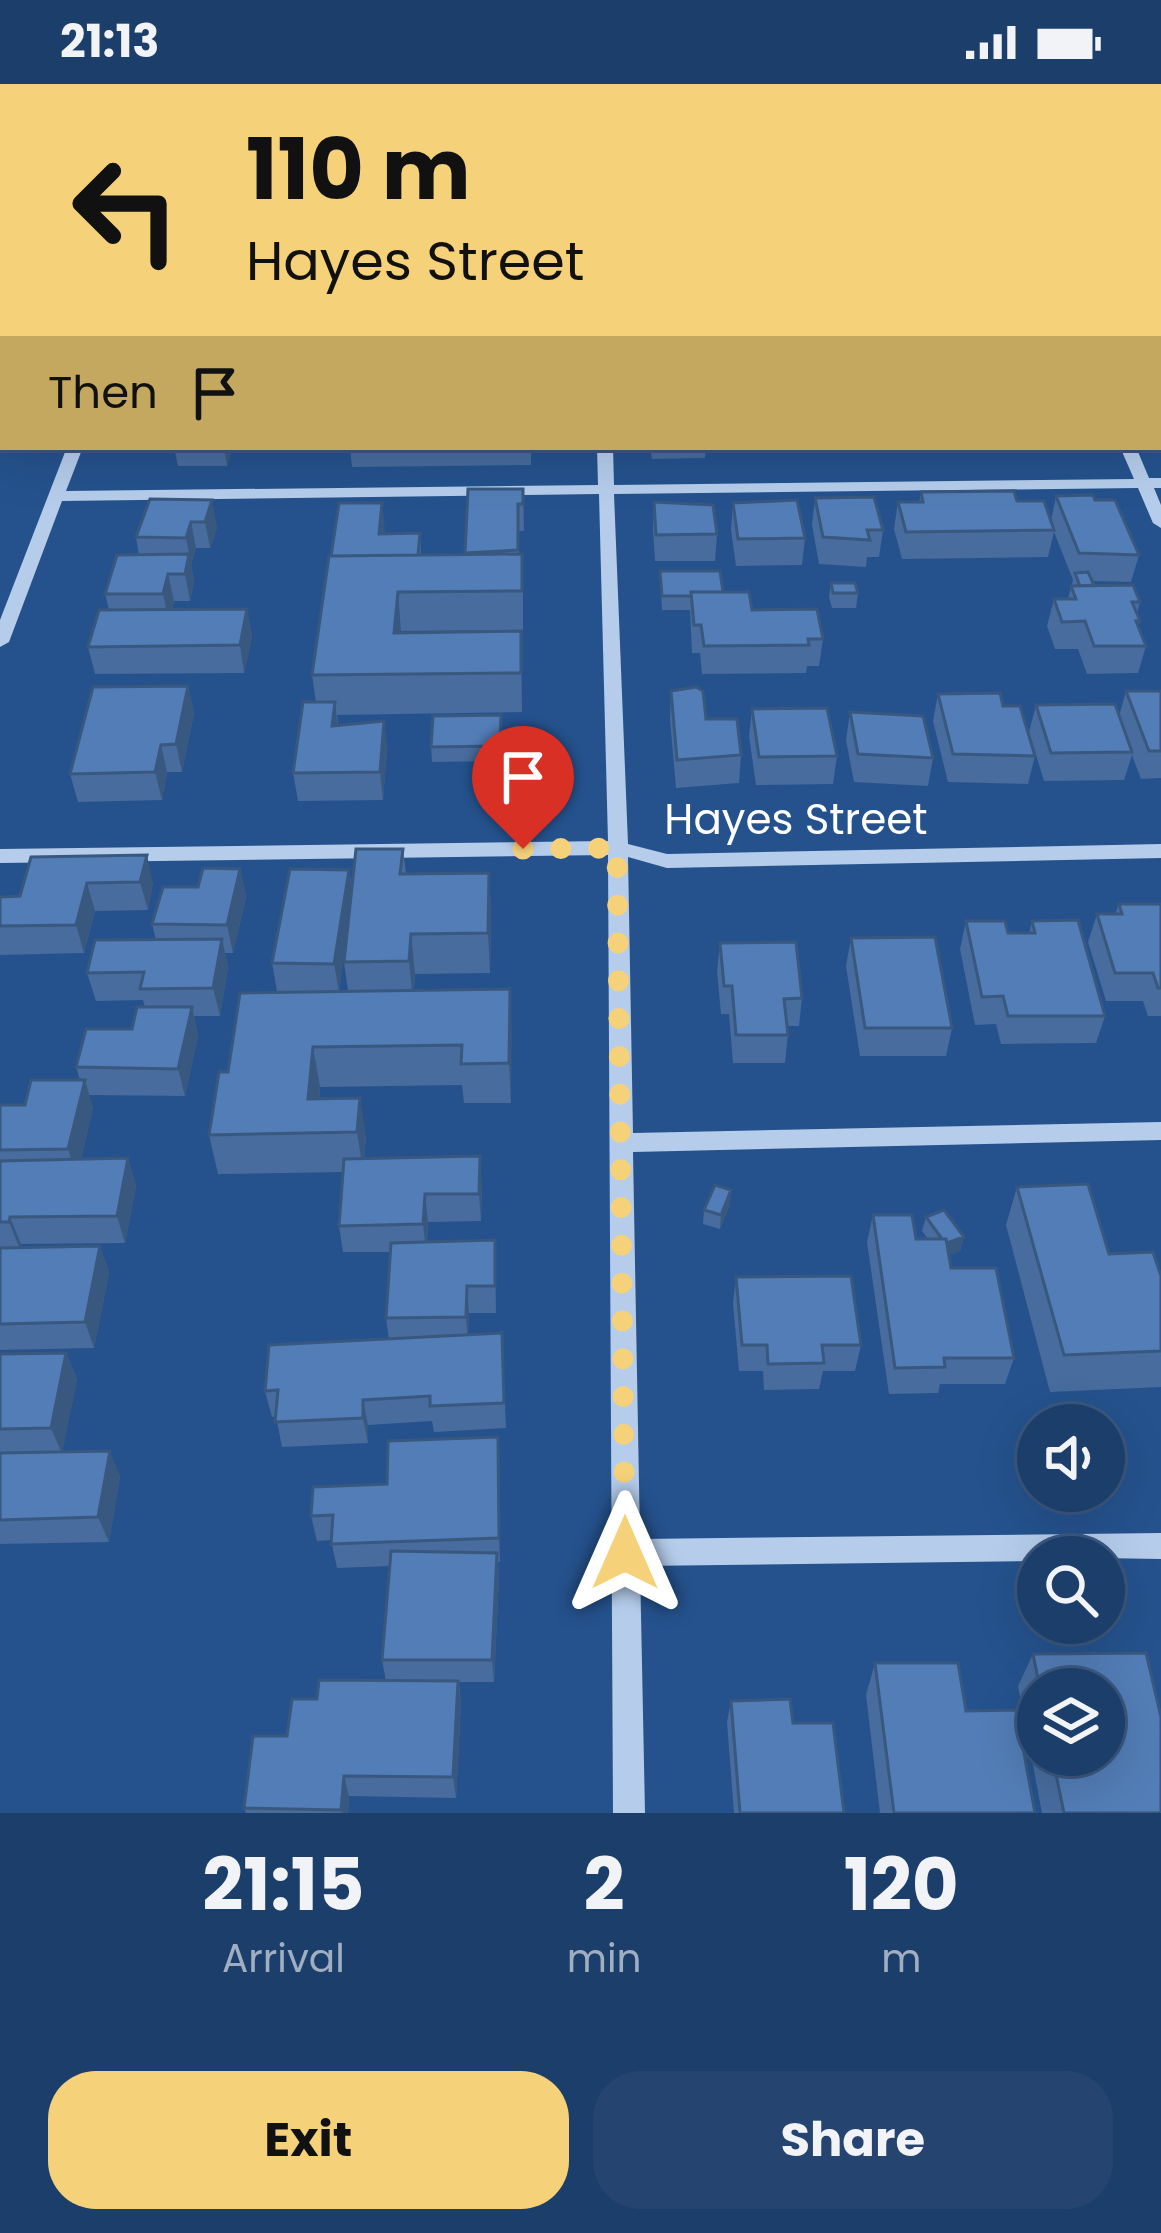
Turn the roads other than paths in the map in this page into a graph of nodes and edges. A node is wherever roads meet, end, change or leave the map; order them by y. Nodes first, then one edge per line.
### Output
1 (74, 450) edge
2 (605, 450) edge
3 (1130, 450) edge
4 (1152, 483) edge
5 (606, 489) junction
6 (56, 496) junction
7 (1161, 523) edge
8 (0, 642) edge
9 (617, 848) junction
10 (1161, 850) edge
11 (0, 856) edge
12 (1161, 1131) edge
13 (621, 1143) junction
14 (1161, 1546) edge
15 (625, 1553) junction
16 (629, 1813) edge

1 - 6 street
2 - 5 street
3 - 4 street
4 - 5 street
4 - 7 street
5 - 6 street
5 - 9 street
6 - 8 street
9 - 10 street, Hayes Street
9 - 11 street, Hayes Street
9 - 13 street
12 - 13 street
13 - 15 street
14 - 15 street
15 - 16 street

